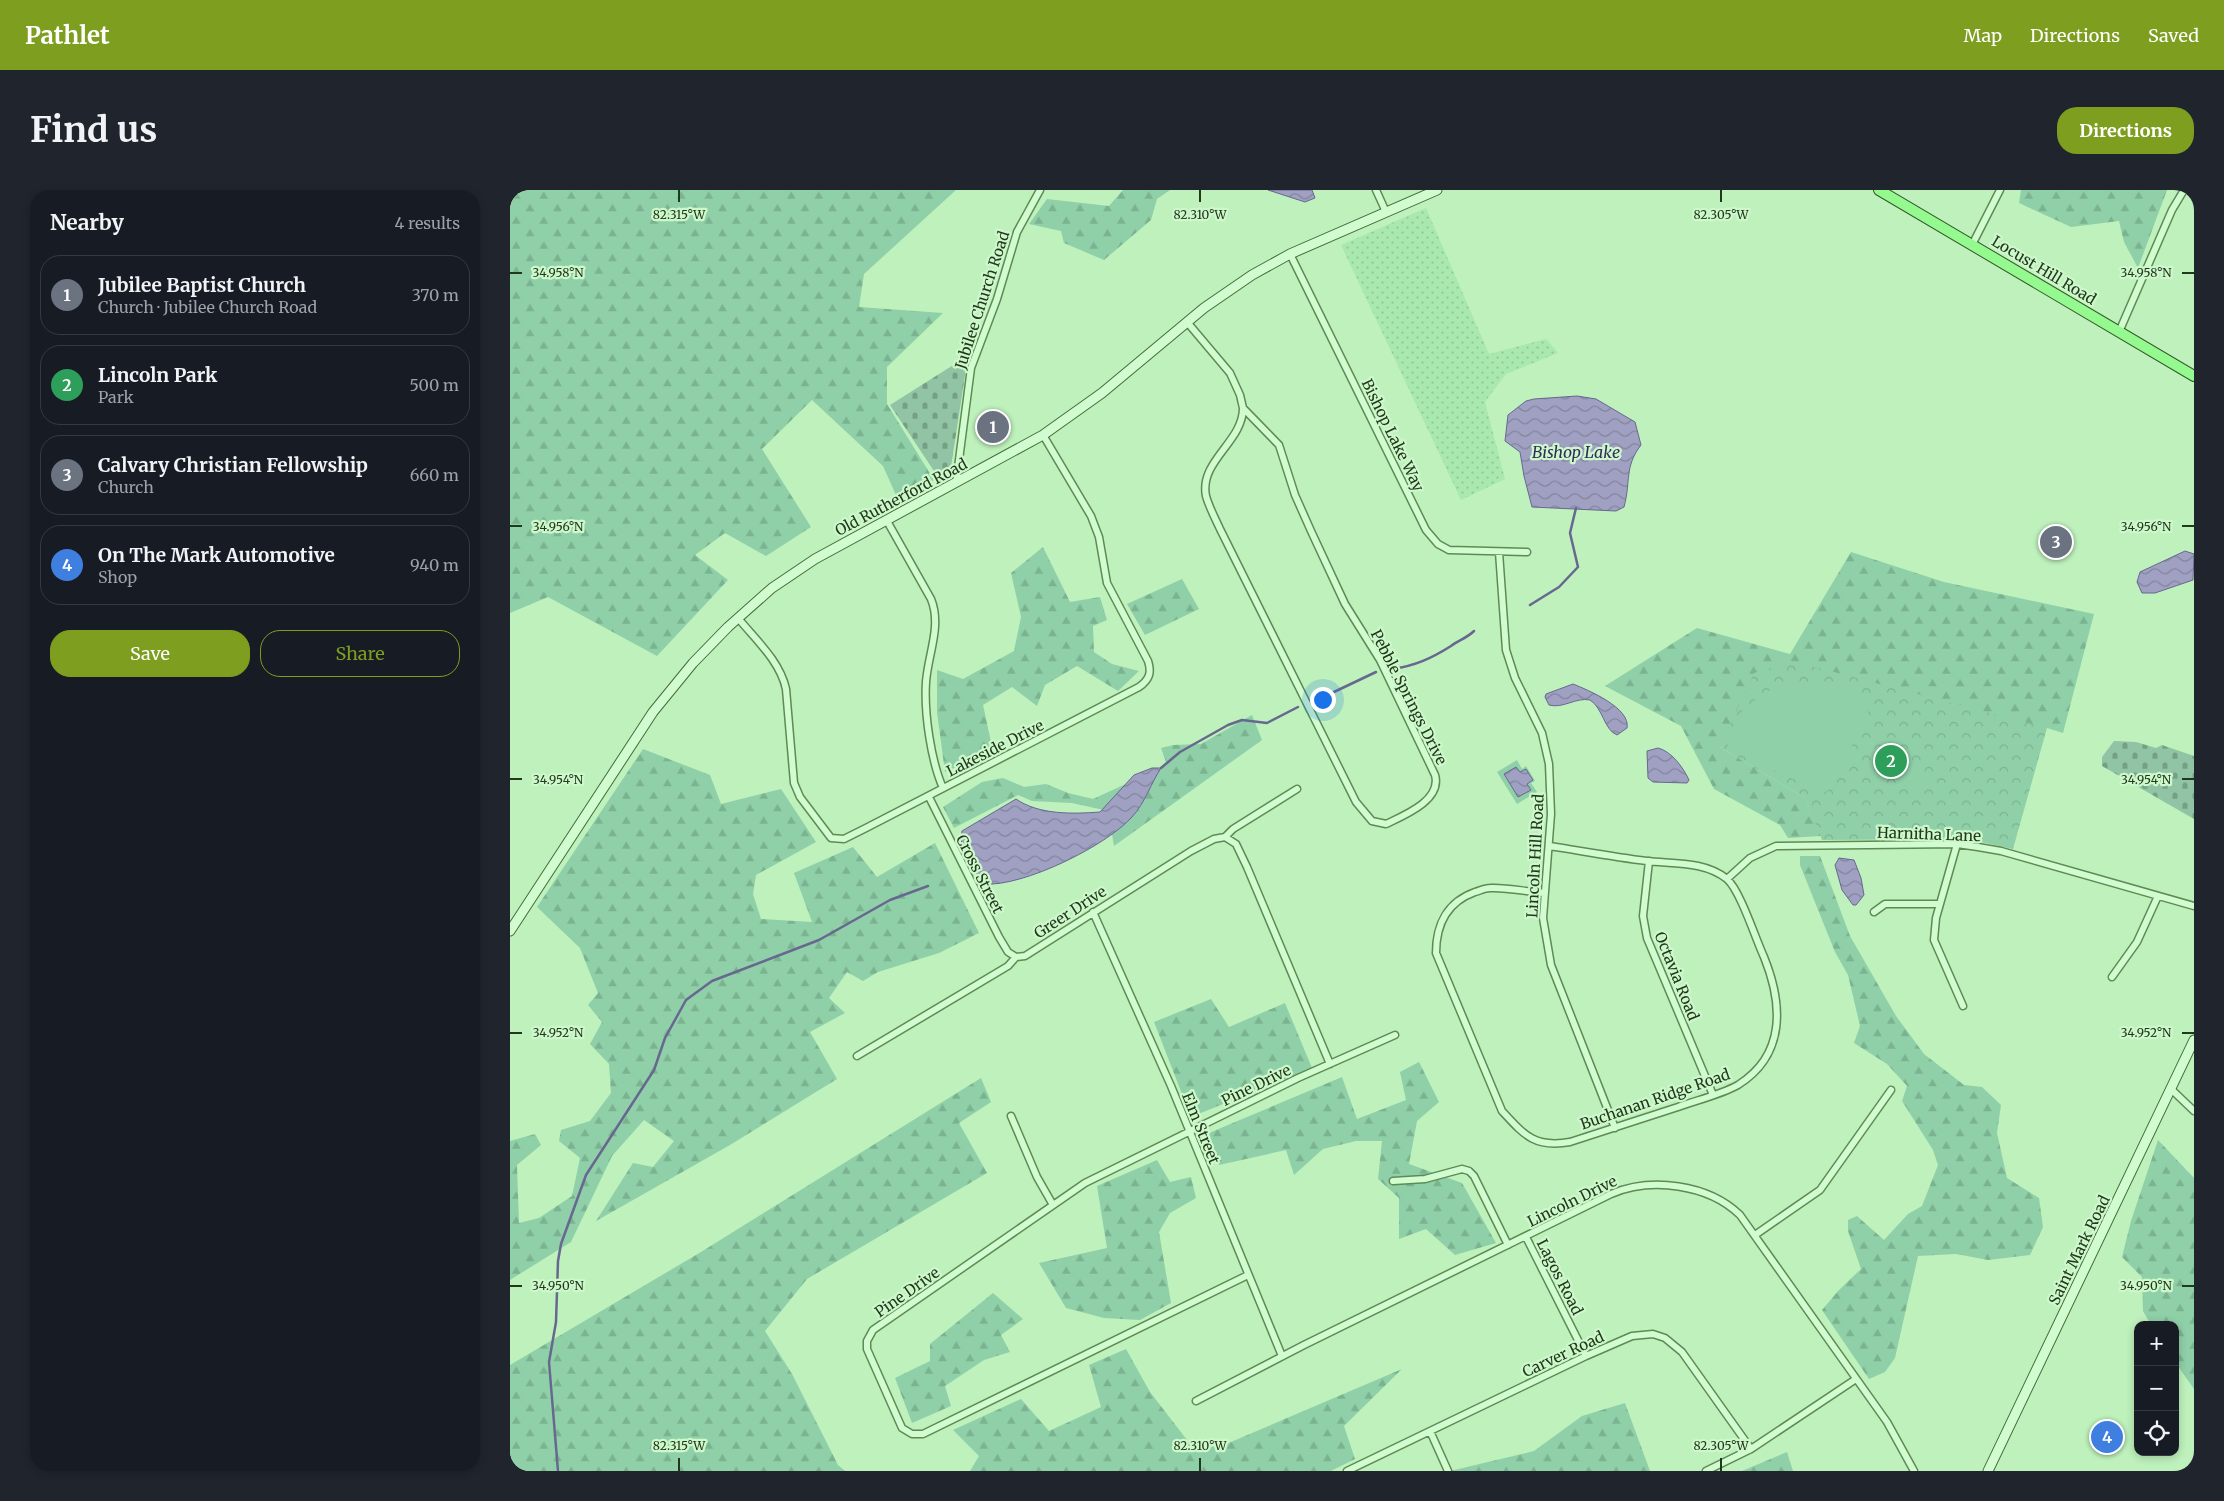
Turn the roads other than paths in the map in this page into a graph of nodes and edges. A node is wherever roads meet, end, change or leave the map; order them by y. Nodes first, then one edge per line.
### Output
1 (1040, 190) edge
2 (1376, 190) edge
3 (1437, 190) edge
4 (1879, 190) edge
5 (2000, 190) edge
6 (2184, 190) edge
7 (1386, 212) junction
8 (1972, 244) junction
9 (1290, 254) junction
10 (1187, 322) junction
11 (2119, 332) junction
12 (2194, 376) edge
13 (1242, 408) junction
14 (1043, 435) junction
15 (956, 483) junction
16 (887, 521) junction
17 (1500, 552) junction
18 (1527, 552) dead end
19 (738, 618) junction
20 (943, 788) junction
21 (1297, 790) dead end
22 (929, 797) junction
23 (1225, 837) junction
24 (1957, 844) junction
25 (1550, 846) junction
26 (1648, 861) junction
27 (1727, 879) junction
28 (1544, 893) junction
29 (2158, 896) junction
30 (1940, 904) junction
31 (2194, 906) edge
32 (1093, 912) junction
33 (1874, 912) dead end
34 (510, 931) edge
35 (1016, 957) junction
36 (2112, 976) dead end
37 (1963, 1006) dead end
38 (1395, 1035) dead end
39 (2194, 1040) edge
40 (857, 1056) dead end
41 (1330, 1064) junction
42 (2171, 1089) junction
43 (1891, 1090) dead end
44 (1713, 1095) junction
45 (2194, 1111) edge
46 (1011, 1116) dead end
47 (1615, 1128) junction
48 (1189, 1132) junction
49 (1393, 1181) dead end
50 (1053, 1205) junction
51 (1755, 1235) junction
52 (1526, 1237) junction
53 (1508, 1246) junction
54 (1248, 1275) junction
55 (1282, 1356) junction
56 (1586, 1356) junction
57 (1856, 1379) junction
58 (1196, 1401) dead end
59 (1430, 1431) junction
60 (1750, 1449) junction
61 (1347, 1471) edge
62 (1448, 1471) edge
63 (1706, 1471) edge
64 (1914, 1471) edge
65 (1988, 1471) edge

1 - 15 street, Jubilee Church Road
2 - 7 street
3 - 7 street, Old Rutherford Road
4 - 8 main road, Locust Hill Road
5 - 8 street
6 - 11 street
7 - 9 street, Old Rutherford Road
8 - 11 main road, Locust Hill Road
9 - 10 street, Old Rutherford Road
9 - 17 street, Bishop Lake Way
10 - 13 street, Pebble Springs Drive
10 - 14 street, Old Rutherford Road
11 - 12 main road, Locust Hill Road
13 - 13 street, Pebble Springs Drive
14 - 15 street, Old Rutherford Road
14 - 20 street, Lakeside Drive
15 - 16 street, Old Rutherford Road
16 - 19 street, Old Rutherford Road
16 - 20 street
17 - 18 street, Bishop Lake Way
17 - 25 street, Lincoln Hill Road
19 - 22 street, Lakeside Drive
19 - 34 street, Old Rutherford Road
20 - 22 street, Lakeside Drive
21 - 23 street, Greer Drive
22 - 35 street, Cross Street
23 - 32 street, Greer Drive
23 - 41 street
24 - 27 street, Harnitha Lane
24 - 29 street, Harnitha Lane
24 - 30 street
25 - 26 street
25 - 28 street, Lincoln Hill Road
26 - 27 street
26 - 44 street, Octavia Road
27 - 44 street, Buchanan Ridge Road
28 - 47 street, Lincoln Hill Road
28 - 47 street, Buchanan Ridge Road
29 - 31 street, Harnitha Lane
29 - 36 street
30 - 33 street
30 - 37 street
32 - 35 street, Greer Drive
32 - 48 street, Elm Street
35 - 40 street, Greer Drive
38 - 41 street, Pine Drive
39 - 42 street, Saint Mark Road
41 - 48 street, Pine Drive
42 - 45 street
42 - 65 street, Saint Mark Road
43 - 51 street
44 - 47 street, Buchanan Ridge Road
46 - 50 street
48 - 50 street, Pine Drive
48 - 54 street, Elm Street
49 - 53 street
50 - 54 street, Pine Drive
51 - 52 street, Lincoln Drive
51 - 57 street, Lincoln Drive
52 - 53 street, Lincoln Drive
52 - 56 street, Lagos Road
53 - 55 street, Lincoln Drive
54 - 55 street, Elm Street
55 - 58 street, Lincoln Drive
56 - 59 street, Carver Road
56 - 60 street, Carver Road
57 - 60 street
57 - 64 street, Lincoln Drive
59 - 61 street, Carver Road
59 - 62 street
60 - 63 street

